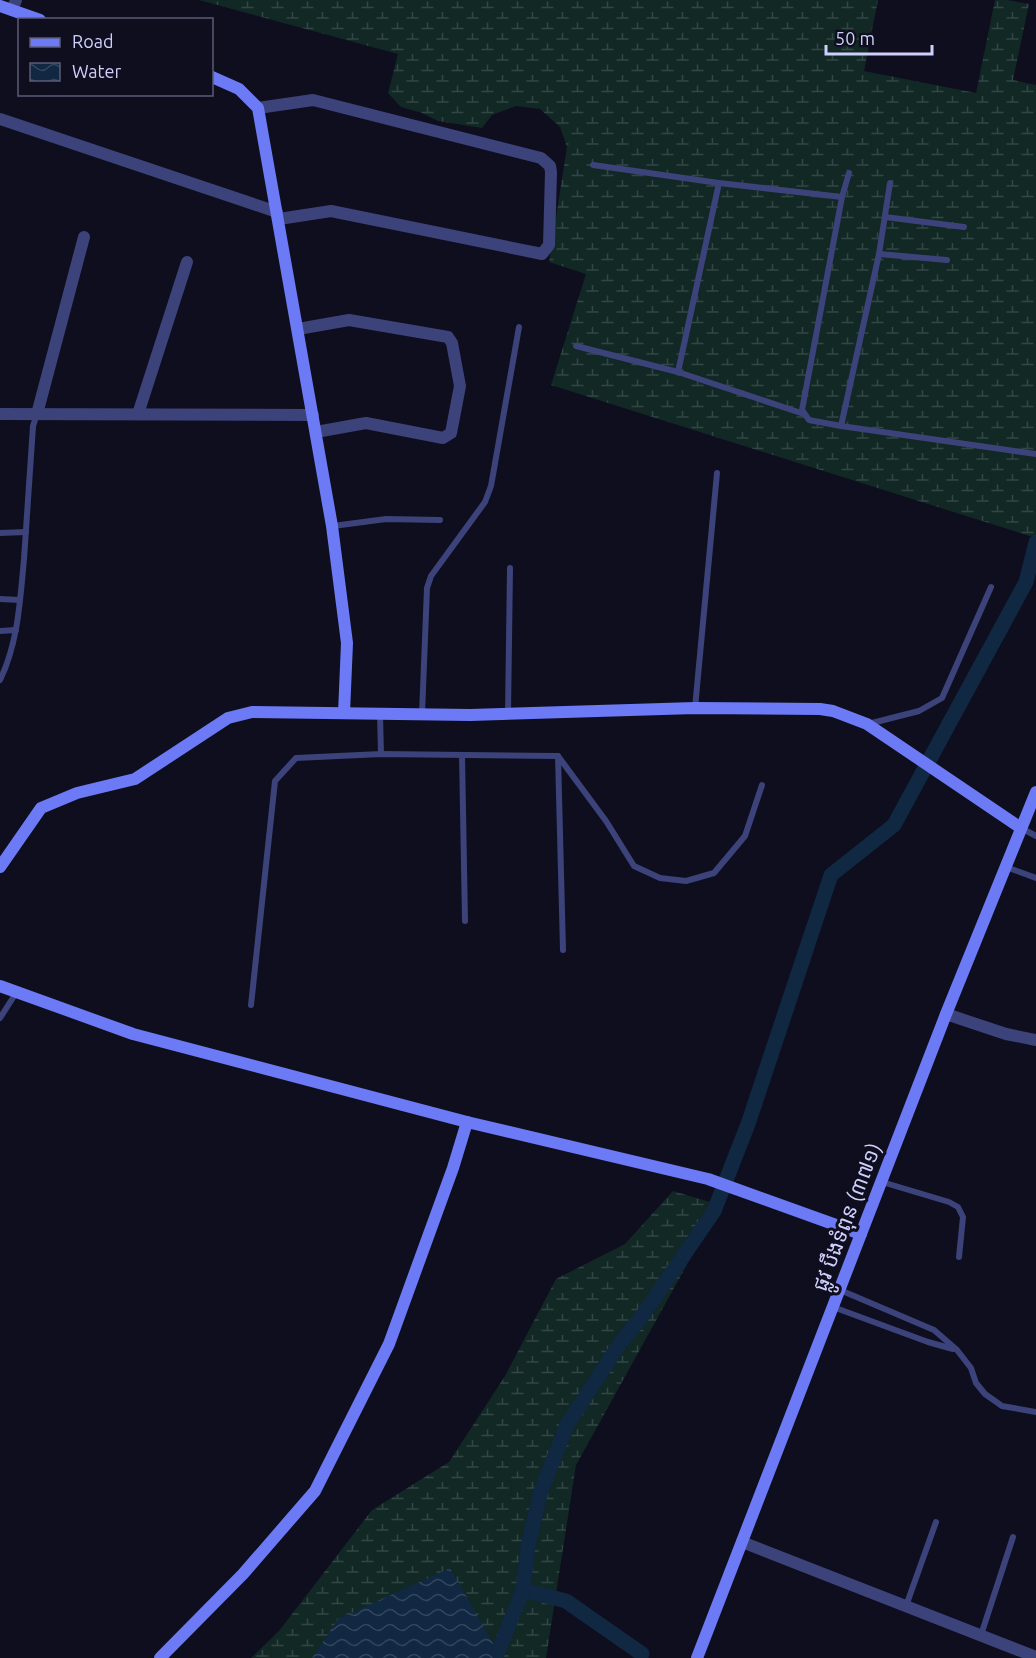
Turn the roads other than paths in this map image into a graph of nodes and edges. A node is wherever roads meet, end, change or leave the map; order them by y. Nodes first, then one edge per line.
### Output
1 (14, 5) edge
2 (0, 6) edge
3 (37, 18) edge
4 (213, 77) edge
5 (258, 108) junction
6 (0, 119) edge
7 (593, 165) dead end
8 (849, 173) dead end
9 (718, 183) junction
10 (890, 183) dead end
11 (842, 197) junction
12 (278, 216) junction
13 (885, 218) junction
14 (964, 227) dead end
15 (84, 237) dead end
16 (879, 254) junction
17 (947, 260) dead end
18 (188, 262) dead end
19 (519, 327) dead end
20 (298, 329) junction
21 (576, 346) dead end
22 (678, 372) junction
23 (0, 414) edge
24 (37, 414) junction
25 (138, 414) junction
26 (804, 414) junction
27 (314, 415) junction
28 (841, 426) junction
29 (316, 432) junction
30 (1036, 454) edge
31 (717, 473) dead end
32 (440, 520) dead end
33 (332, 526) junction
34 (26, 532) junction
35 (0, 533) edge
36 (510, 568) dead end
37 (991, 587) dead end
38 (0, 599) edge
39 (20, 600) junction
40 (16, 630) junction
41 (0, 631) edge
42 (0, 680) edge
43 (695, 708) junction
44 (380, 713) junction
45 (344, 714) junction
46 (423, 714) junction
47 (508, 714) junction
48 (867, 724) junction
49 (381, 754) junction
50 (462, 755) junction
51 (558, 756) junction
52 (762, 785) dead end
53 (1036, 792) edge
54 (1022, 828) junction
55 (1036, 836) edge
56 (0, 867) edge
57 (1005, 867) junction
58 (1036, 878) edge
59 (465, 921) dead end
60 (563, 950) dead end
61 (0, 986) edge
62 (16, 993) junction
63 (251, 1005) dead end
64 (946, 1014) junction
65 (0, 1018) edge
66 (1036, 1040) edge
67 (467, 1122) junction
68 (881, 1182) junction
69 (861, 1234) junction
70 (960, 1257) dead end
71 (840, 1290) junction
72 (833, 1307) junction
73 (957, 1350) junction
74 (1036, 1412) edge
75 (936, 1522) dead end
76 (1013, 1537) dead end
77 (742, 1542) junction
78 (906, 1606) junction
79 (981, 1636) junction
80 (1036, 1657) edge
81 (160, 1658) edge
82 (697, 1658) edge

1 - 2 street
1 - 3 street
4 - 5 street
5 - 12 street
5 - 12 street
6 - 12 street
7 - 9 lane
8 - 11 lane
9 - 11 lane
9 - 22 lane
10 - 13 lane
11 - 26 lane
12 - 20 street
13 - 14 lane
13 - 16 lane
15 - 24 street
16 - 17 lane
16 - 28 lane
18 - 25 street
19 - 46 lane
20 - 27 street
20 - 29 street
21 - 22 lane
22 - 26 lane
23 - 24 street
24 - 25 street
24 - 34 lane
25 - 27 street
26 - 28 lane
27 - 29 street
28 - 30 lane
29 - 33 street
31 - 43 lane
32 - 33 lane
33 - 45 street
34 - 35 lane
34 - 39 lane
36 - 47 lane
37 - 48 lane
38 - 39 lane
39 - 40 lane
40 - 41 lane
40 - 42 lane
43 - 47 street
43 - 48 street
44 - 45 street
44 - 46 street
44 - 49 lane
45 - 56 street
46 - 47 street
48 - 54 street
49 - 50 lane
49 - 63 lane
50 - 51 lane
50 - 59 lane
51 - 52 lane
51 - 60 lane
53 - 54 street, ផ្លូវ បឹងទំពុន (៣៧១)
54 - 55 lane
54 - 57 street, ផ្លូវ បឹងទំពុន (៣៧១)
57 - 58 lane
57 - 64 street, ផ្លូវ បឹងទំពុន (៣៧១)
61 - 62 street
62 - 65 lane
62 - 67 street
64 - 66 street
64 - 68 street, ផ្លូវ បឹងទំពុន (៣៧១)
67 - 69 street
67 - 81 street
68 - 69 street, ផ្លូវ បឹងទំពុន (៣៧១)
68 - 70 lane
69 - 71 street, ផ្លូវ បឹងទំពុន (៣៧១)
71 - 72 street, ផ្លូវ បឹងទំពុន (៣៧១)
71 - 73 lane
72 - 73 lane
72 - 77 street, ផ្លូវ បឹងទំពុន (៣៧១)
73 - 74 lane
75 - 78 lane
76 - 79 lane
77 - 78 street
77 - 82 street, ផ្លូវ បឹងទំពុន (៣៧១)
78 - 79 street
79 - 80 street

